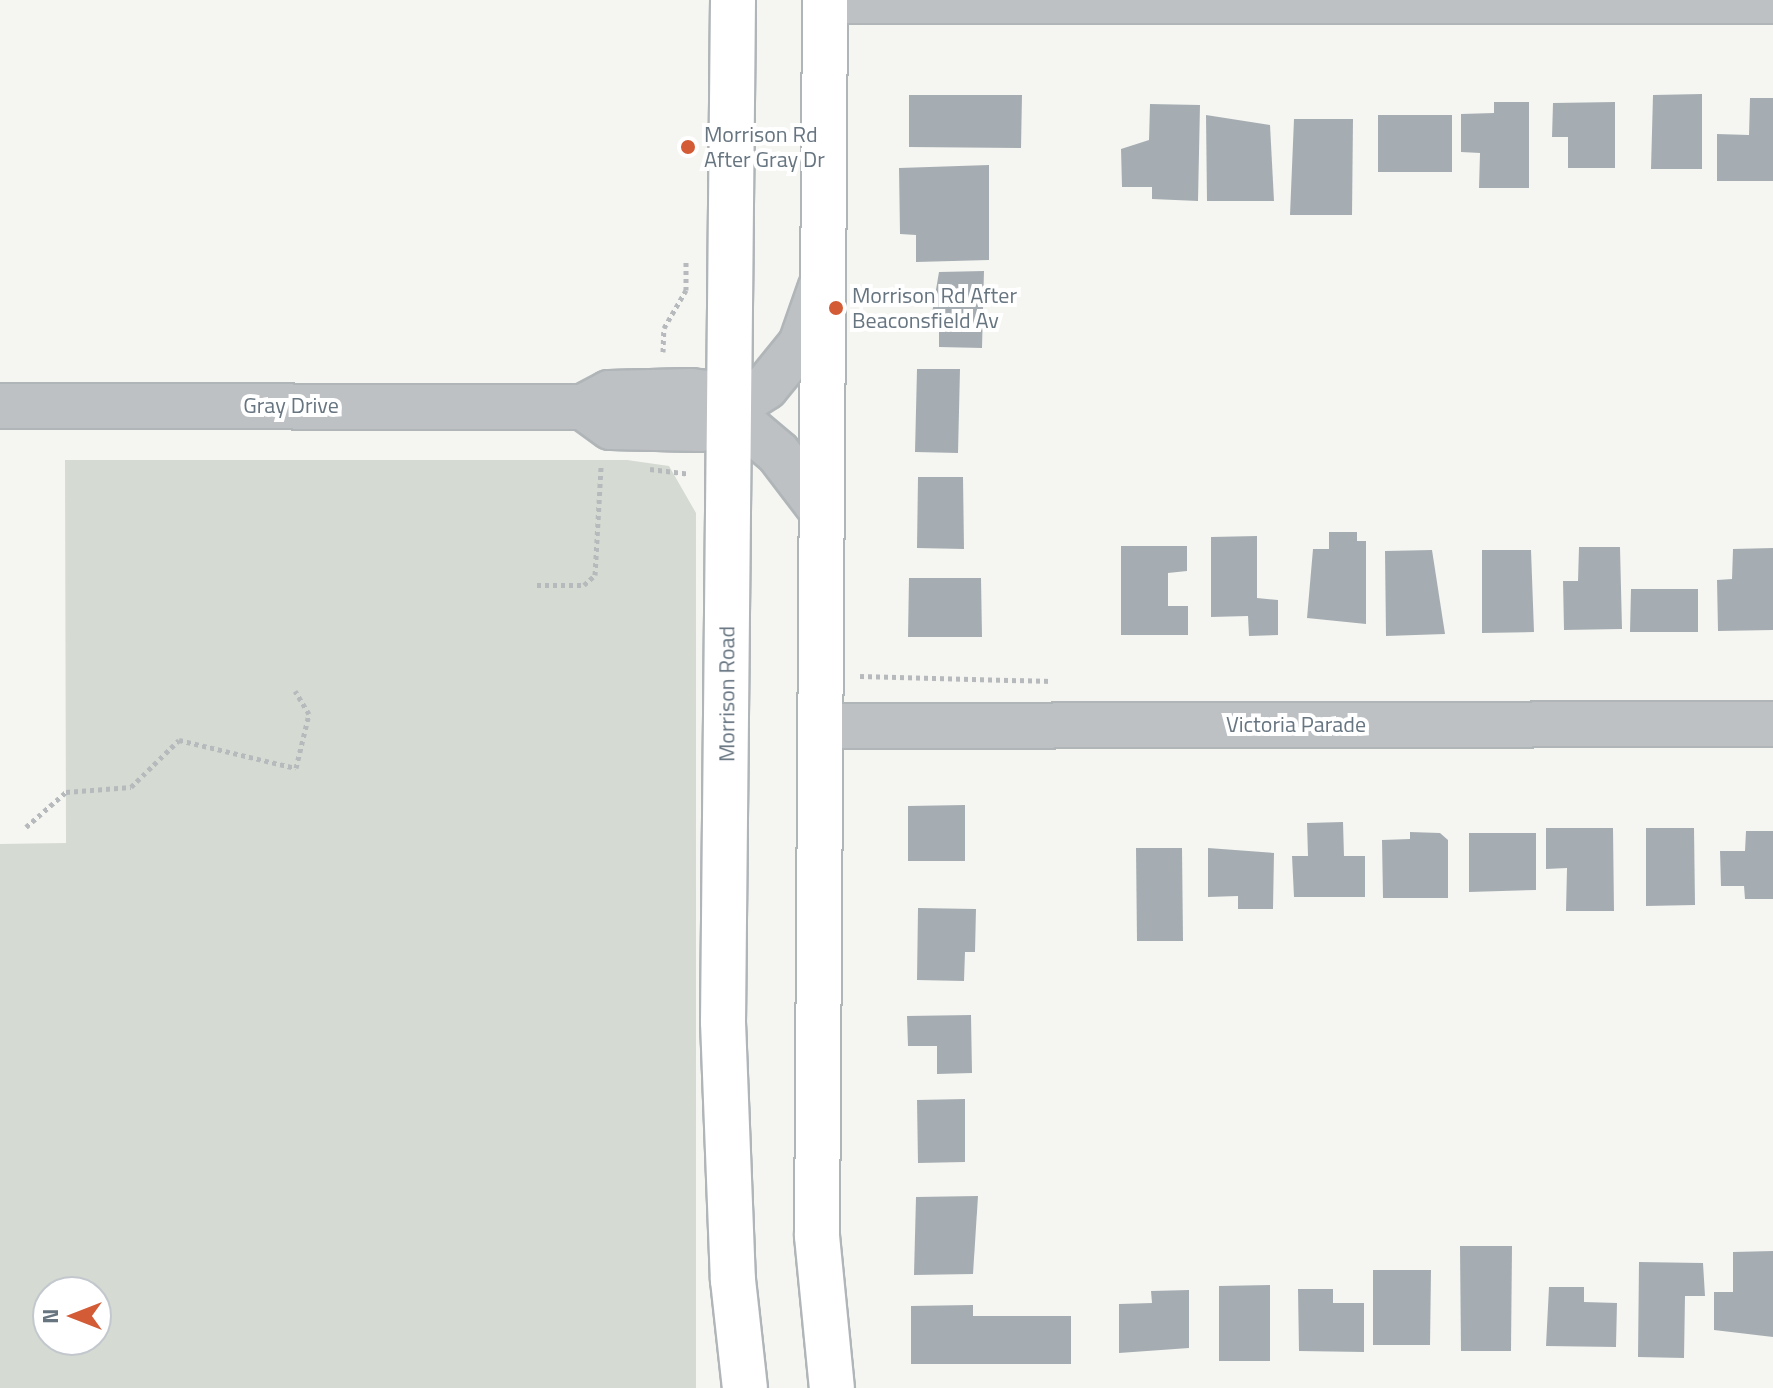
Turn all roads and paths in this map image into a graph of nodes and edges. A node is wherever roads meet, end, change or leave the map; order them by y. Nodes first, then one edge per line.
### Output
1 (733, 0) edge
2 (825, 1) edge
3 (1773, 1) edge
4 (822, 282) junction
5 (0, 406) edge
6 (726, 411) junction
7 (602, 454) dead end
8 (820, 508) junction
9 (537, 585) dead end
10 (853, 666) dead end
11 (1063, 681) dead end
12 (295, 691) dead end
13 (1773, 724) edge
14 (820, 726) junction
15 (26, 827) dead end
16 (745, 1388) edge
17 (832, 1388) edge

1 - 6 main road, Morrison Road
2 - 3 street
2 - 4 main road
4 - 6 street, Gray Drive
4 - 8 main road
5 - 6 street, Gray Drive
6 - 8 street
6 - 16 main road, Morrison Road
7 - 9 path
8 - 14 main road
10 - 11 path
12 - 15 path
13 - 14 street, Victoria Parade
14 - 17 main road

